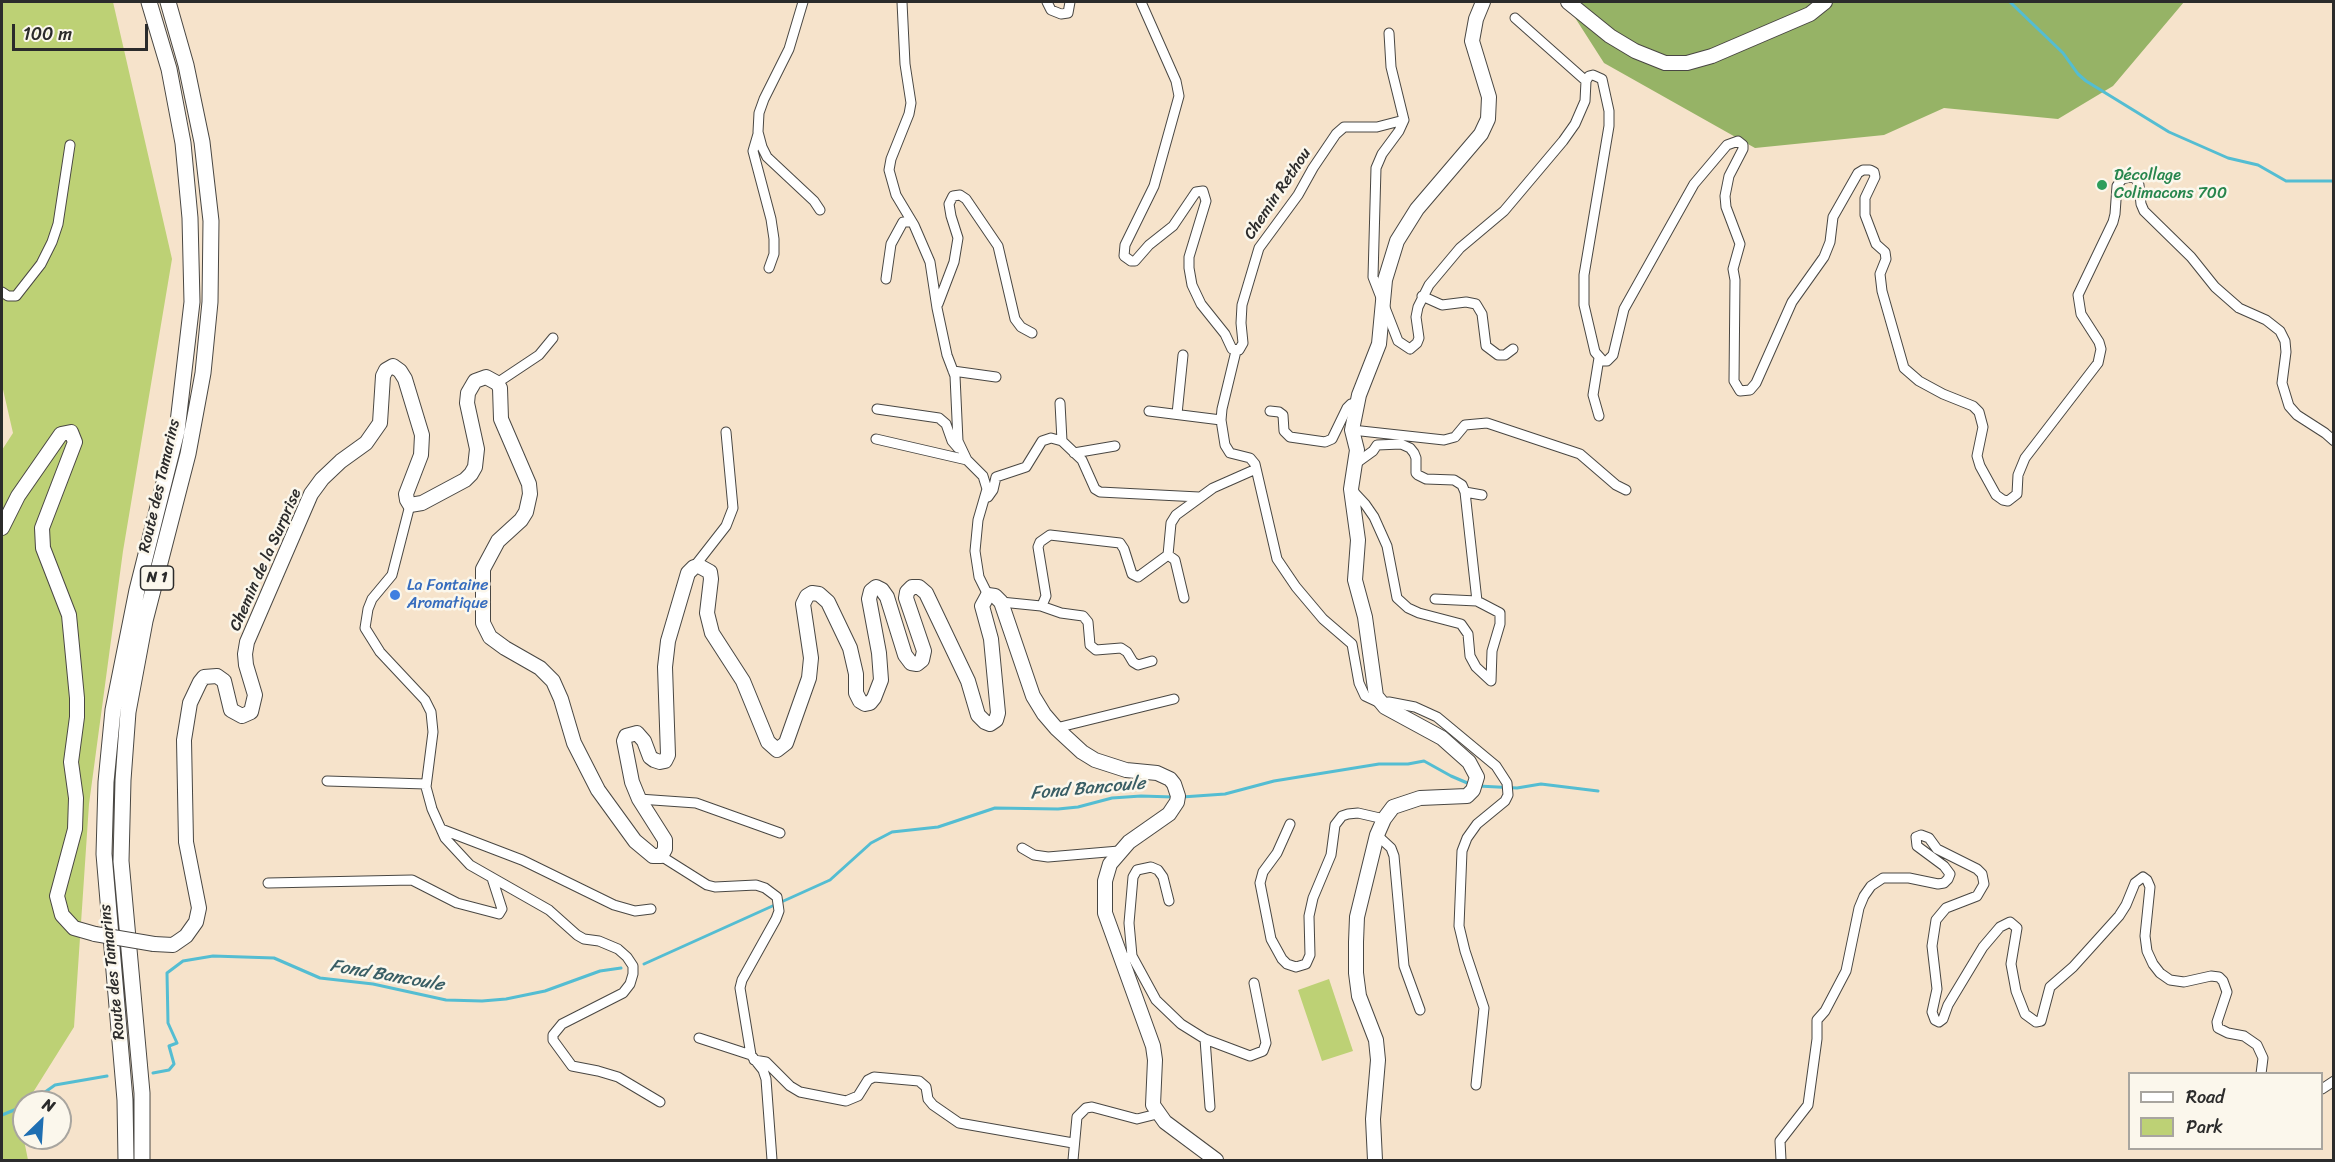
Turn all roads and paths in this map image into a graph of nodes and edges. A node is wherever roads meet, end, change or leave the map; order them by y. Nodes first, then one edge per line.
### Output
1 (149, 2) edge
2 (168, 2) edge
3 (803, 2) edge
4 (902, 2) edge
5 (1047, 2) edge
6 (1070, 2) edge
7 (1140, 2) edge
8 (1483, 2) edge
9 (1568, 2) edge
10 (1825, 2) edge
11 (1515, 18) dead end
12 (1389, 33) dead end
13 (1586, 81) junction
14 (1404, 120) junction
15 (758, 132) junction
16 (70, 145) dead end
17 (820, 210) dead end
18 (910, 222) junction
19 (769, 268) dead end
20 (885, 279) dead end
21 (2, 292) edge
22 (1422, 296) junction
23 (1383, 299) junction
24 (937, 308) junction
25 (1032, 333) dead end
26 (553, 338) dead end
27 (1513, 349) dead end
28 (1236, 351) junction
29 (1183, 355) dead end
30 (1599, 358) junction
31 (953, 371) junction
32 (996, 377) dead end
33 (497, 383) junction
34 (1060, 403) dead end
35 (1357, 404) junction
36 (877, 409) dead end
37 (1149, 411) dead end
38 (1270, 411) dead end
39 (1177, 414) junction
40 (1599, 416) dead end
41 (1221, 420) junction
42 (1352, 430) junction
43 (726, 432) dead end
44 (876, 439) dead end
45 (1062, 441) junction
46 (2334, 441) edge
47 (1115, 446) dead end
48 (1074, 453) junction
49 (965, 457) junction
50 (1355, 464) junction
51 (1256, 469) junction
52 (1351, 489) junction
53 (1626, 490) dead end
54 (1465, 492) junction
55 (1482, 495) dead end
56 (1199, 497) junction
57 (984, 504) junction
58 (410, 505) junction
59 (2, 528) edge
60 (1168, 555) junction
61 (694, 567) junction
62 (988, 595) junction
63 (1184, 598) dead end
64 (1435, 599) dead end
65 (1477, 601) junction
66 (1001, 602) junction
67 (1041, 606) junction
68 (1152, 661) dead end
69 (1174, 699) dead end
70 (1380, 703) junction
71 (1056, 728) junction
72 (327, 781) dead end
73 (426, 784) junction
74 (639, 799) junction
75 (1384, 819) junction
76 (1290, 824) dead end
77 (441, 829) junction
78 (780, 833) dead end
79 (1377, 836) junction
80 (1022, 848) dead end
81 (1119, 851) junction
82 (661, 856) junction
83 (492, 878) junction
84 (268, 883) dead end
85 (1169, 901) dead end
86 (651, 909) dead end
87 (1127, 957) junction
88 (1254, 983) dead end
89 (1420, 1010) dead end
90 (699, 1038) dead end
91 (1205, 1039) junction
92 (752, 1057) junction
93 (2261, 1072) edge
94 (1476, 1085) dead end
95 (660, 1102) dead end
96 (1210, 1107) dead end
97 (1157, 1114) junction
98 (1073, 1143) junction
99 (126, 1161) edge
100 (142, 1161) edge
101 (772, 1161) edge
102 (1073, 1161) edge
103 (1216, 1161) edge
104 (1375, 1161) edge
105 (1781, 1161) edge

1 - 99 highway, Route des Tamarins / N 1
2 - 100 highway, Route des Tamarins / N 1
3 - 15 street
4 - 18 street
5 - 6 street
7 - 28 street
8 - 23 main road
9 - 10 main road
11 - 13 street
12 - 14 street
13 - 22 street
13 - 30 street
14 - 23 street
14 - 28 street, Chemin Rethou
15 - 17 street
15 - 19 street
16 - 21 street
18 - 20 street
18 - 24 street
22 - 23 street
22 - 27 street
23 - 35 main road
24 - 25 street
24 - 31 street
26 - 33 street
28 - 41 street, Chemin Rethou
29 - 39 street
30 - 40 street
30 - 46 street
31 - 32 street
31 - 49 street
33 - 58 main road
33 - 82 main road
34 - 45 street
35 - 38 street
35 - 42 main road
36 - 49 street
37 - 39 street
39 - 41 street
41 - 51 street
42 - 50 main road
42 - 53 street
43 - 61 street
44 - 49 street
45 - 48 street
45 - 57 street
47 - 48 street
48 - 56 street
49 - 57 street
50 - 52 main road
50 - 54 street
51 - 56 street
51 - 70 street
52 - 65 street
52 - 70 main road
54 - 55 street
54 - 65 street
56 - 60 street
57 - 62 street
58 - 59 main road, Chemin de la Surprise, bridge
58 - 73 street
60 - 63 street
60 - 67 street
61 - 62 main road
61 - 74 main road
62 - 66 main road
64 - 65 street
66 - 67 street
66 - 71 main road
67 - 68 street
69 - 71 street
70 - 75 main road
70 - 94 street
71 - 81 main road
72 - 73 street
73 - 77 street
74 - 78 street
74 - 82 main road
75 - 76 street
75 - 79 main road
77 - 83 street
77 - 86 street
79 - 89 street
79 - 104 main road
80 - 81 street
81 - 87 main road
82 - 92 street
83 - 84 street
83 - 95 street
85 - 87 street
87 - 91 street
87 - 97 main road
88 - 91 street
90 - 92 street
91 - 96 street
92 - 98 street
92 - 101 street
93 - 105 street
97 - 98 street
97 - 103 main road
98 - 102 street

